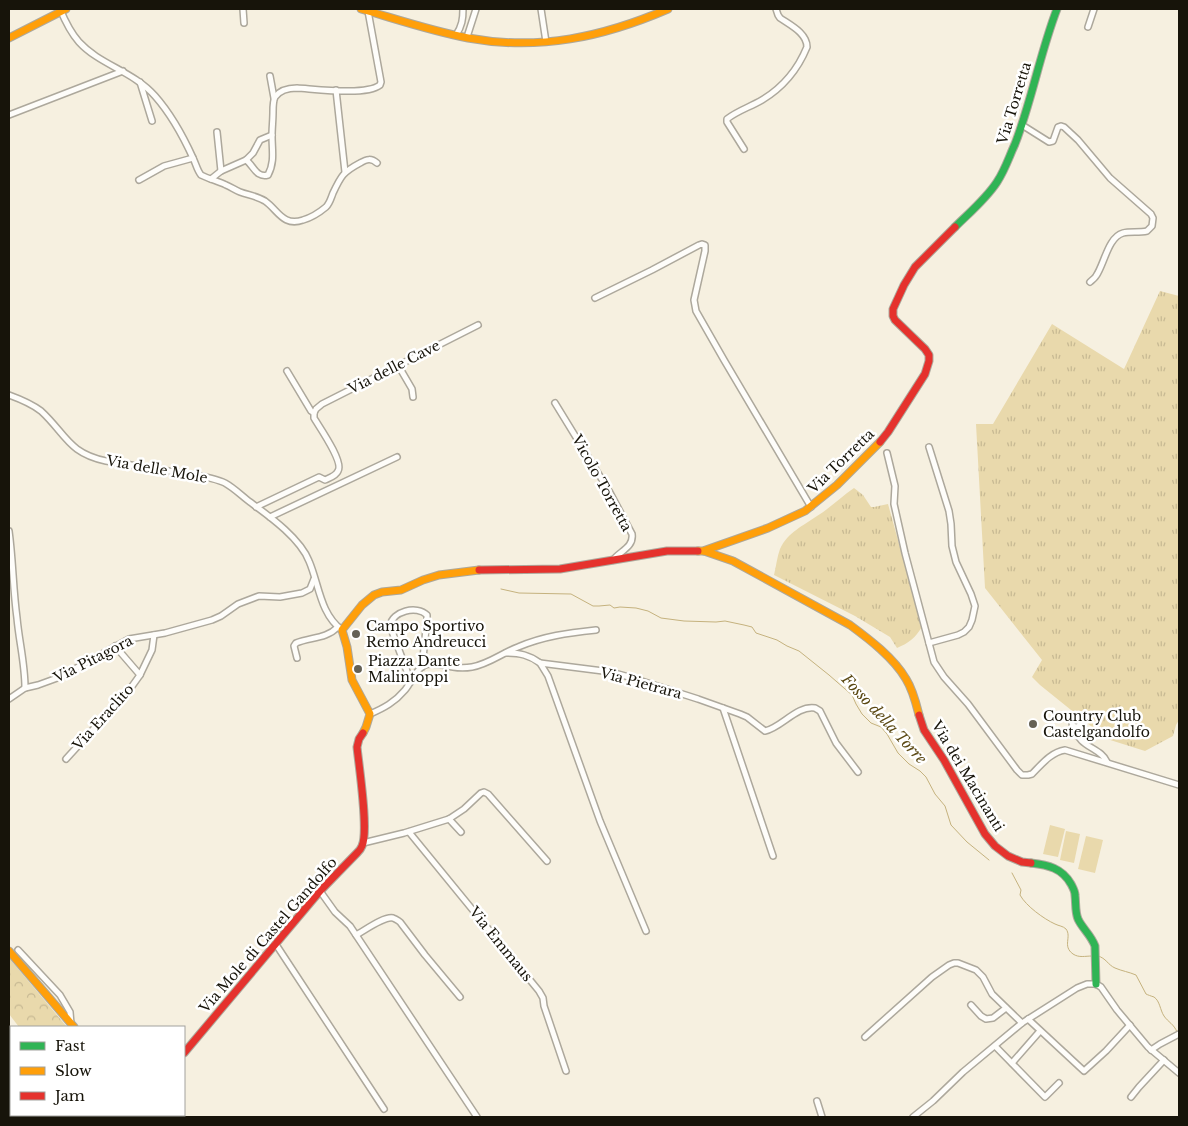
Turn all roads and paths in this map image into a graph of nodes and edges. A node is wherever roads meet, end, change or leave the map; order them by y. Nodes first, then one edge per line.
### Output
1 (243, 9) edge
2 (463, 9) edge
3 (476, 9) edge
4 (542, 9) edge
5 (668, 9) edge
6 (776, 9) edge
7 (1057, 9) edge
8 (1094, 9) edge
9 (62, 10) edge
10 (365, 10) edge
11 (244, 22) dead end
12 (1088, 27) dead end
13 (456, 35) junction
14 (466, 37) junction
15 (9, 38) edge
16 (546, 42) junction
17 (123, 71) junction
18 (270, 76) dead end
19 (140, 82) junction
20 (336, 90) junction
21 (274, 98) junction
22 (9, 115) edge
23 (152, 121) dead end
24 (1022, 125) junction
25 (217, 132) dead end
26 (272, 135) junction
27 (744, 149) dead end
28 (193, 158) junction
29 (246, 160) junction
30 (377, 163) dead end
31 (221, 171) junction
32 (345, 172) junction
33 (211, 179) junction
34 (139, 180) dead end
35 (1090, 282) dead end
36 (595, 298) dead end
37 (478, 325) dead end
38 (398, 365) junction
39 (287, 372) dead end
40 (9, 395) edge
41 (413, 397) dead end
42 (555, 403) dead end
43 (314, 413) junction
44 (929, 447) dead end
45 (887, 453) dead end
46 (397, 457) dead end
47 (256, 507) junction
48 (811, 507) junction
49 (270, 517) junction
50 (9, 532) edge
51 (703, 551) junction
52 (613, 560) junction
53 (315, 578) junction
54 (340, 628) junction
55 (596, 630) dead end
56 (154, 635) junction
57 (929, 643) junction
58 (115, 646) junction
59 (506, 653) junction
60 (297, 658) dead end
61 (540, 663) junction
62 (422, 667) junction
63 (140, 675) junction
64 (411, 682) junction
65 (26, 688) junction
66 (9, 699) edge
67 (723, 708) junction
68 (370, 714) junction
69 (1075, 727) dead end
70 (66, 759) dead end
71 (1106, 762) junction
72 (858, 772) dead end
73 (1179, 785) edge
74 (449, 819) junction
75 (409, 832) junction
76 (462, 832) dead end
77 (363, 843) junction
78 (773, 856) dead end
79 (547, 862) dead end
80 (320, 891) junction
81 (646, 931) dead end
82 (356, 936) junction
83 (275, 943) junction
84 (9, 950) edge
85 (18, 950) dead end
86 (1096, 984) junction
87 (460, 997) dead end
88 (971, 1005) dead end
89 (1006, 1008) junction
90 (1028, 1019) junction
91 (1022, 1024) junction
92 (1130, 1025) junction
93 (73, 1026) edge
94 (1040, 1031) junction
95 (1178, 1035) edge
96 (865, 1038) dead end
97 (995, 1046) junction
98 (1152, 1050) junction
99 (185, 1052) edge
100 (1164, 1060) junction
101 (1012, 1063) junction
102 (566, 1071) dead end
103 (1179, 1073) edge
104 (1059, 1083) dead end
105 (1132, 1097) dead end
106 (817, 1101) dead end
107 (384, 1109) dead end
108 (477, 1117) edge
109 (822, 1117) edge
110 (913, 1117) edge

1 - 11 street
2 - 13 street
3 - 14 street
4 - 16 street
5 - 16 street
6 - 27 street
7 - 24 street, Via Torretta
8 - 12 street
9 - 15 street
9 - 17 street
10 - 13 street
10 - 20 street
13 - 14 street
14 - 16 street
17 - 19 street
17 - 22 street
18 - 21 street
19 - 23 street
19 - 28 street
20 - 21 street
20 - 32 street
21 - 26 street
24 - 35 street
24 - 48 street, Via Torretta
25 - 31 street
26 - 29 street
26 - 29 street
28 - 33 street
28 - 34 street
29 - 31 street
30 - 32 street
31 - 33 street
32 - 33 street
36 - 48 street
37 - 38 street, Via delle Cave
38 - 41 street
38 - 43 street, Via delle Cave
39 - 43 street
40 - 47 street, Via delle Mole
42 - 52 street, Vicolo Torretta
43 - 47 street
44 - 57 street
45 - 57 street
46 - 49 street
47 - 49 street, Via delle Mole
48 - 51 street, Via Torretta
49 - 53 street, Via delle Mole
50 - 65 street
51 - 52 street, Via Torretta
51 - 86 street, Via dei Macinanti
52 - 54 street, Via Torretta
53 - 54 street, Via delle Mole
53 - 56 street, Via Pitagora
54 - 60 street
54 - 68 street
55 - 59 street
56 - 58 street, Via Pitagora
56 - 63 street, Via Eraclito
57 - 71 street
58 - 63 street, Via Eraclito
58 - 65 street, Via Pitagora
59 - 61 street, Via Pietrara
59 - 62 street
61 - 67 street, Via Pietrara
61 - 81 street
62 - 64 street
62 - 64 street
63 - 70 street, Via Eraclito
64 - 68 street
65 - 66 street, Via Pitagora
67 - 72 street, Via Pietrara
67 - 78 street
68 - 77 street
69 - 71 street
71 - 73 street
74 - 75 street
74 - 76 street
74 - 79 street
75 - 77 street
75 - 102 street, Via Emmaus
77 - 80 street, Via Mole di Castel Gandolfo
80 - 82 street
80 - 83 street, Via Mole di Castel Gandolfo
82 - 87 street
82 - 108 street
83 - 99 street, Via Mole di Castel Gandolfo
83 - 107 street
84 - 93 street
85 - 93 street
86 - 90 street
86 - 92 street
88 - 89 street
89 - 91 street
89 - 96 street
90 - 91 street
90 - 94 street
91 - 97 street
92 - 94 street
92 - 98 street
94 - 101 street
95 - 98 street
97 - 101 street
97 - 110 street
98 - 100 street
100 - 103 street
100 - 105 street
101 - 104 street
106 - 109 street

